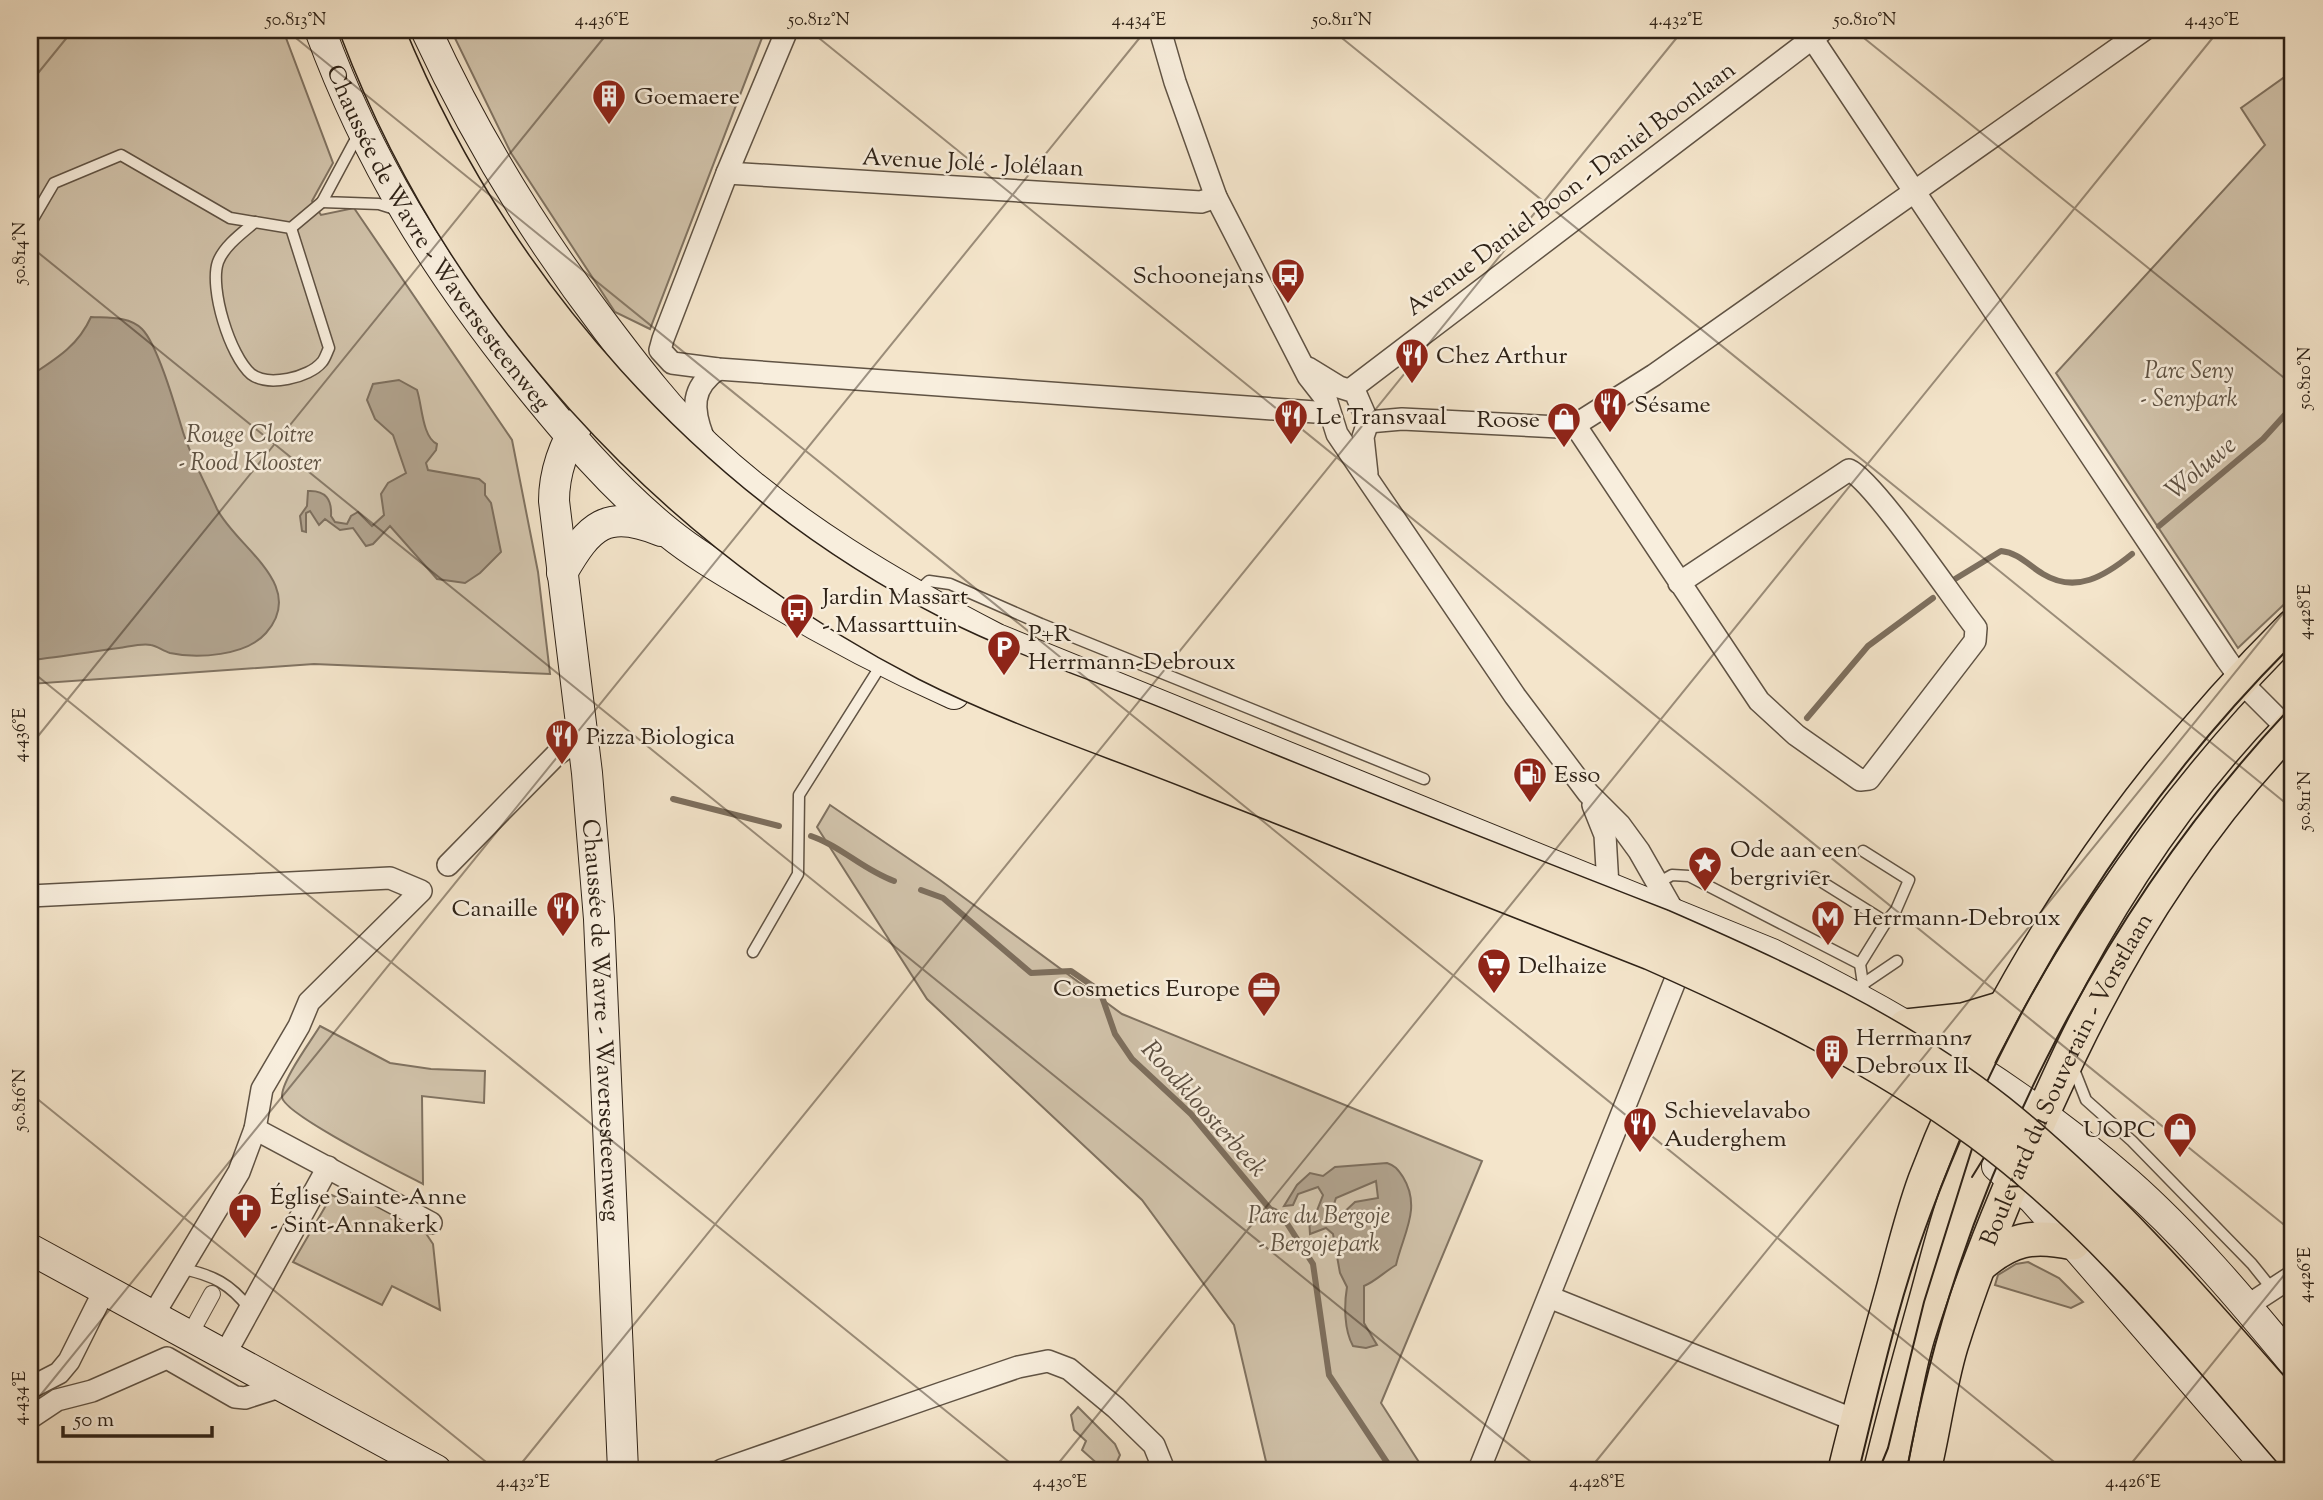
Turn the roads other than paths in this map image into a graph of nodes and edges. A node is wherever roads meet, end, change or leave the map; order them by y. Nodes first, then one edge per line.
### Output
1 (320, 30) edge
2 (358, 30) edge
3 (386, 30) edge
4 (426, 30) edge
5 (787, 30) edge
6 (1160, 30) edge
7 (2144, 30) edge
8 (1818, 34) edge
9 (361, 130) junction
10 (727, 173) junction
11 (1916, 192) junction
12 (1216, 197) junction
13 (322, 202) junction
14 (405, 213) junction
15 (255, 222) junction
16 (30, 224) edge
17 (291, 228) junction
18 (633, 364) junction
19 (718, 369) junction
20 (1336, 397) junction
21 (1575, 425) junction
22 (1365, 429) junction
23 (570, 435) junction
24 (1339, 437) junction
25 (706, 446) junction
26 (1367, 476) junction
27 (633, 501) junction
28 (670, 534) junction
29 (562, 573) junction
30 (1679, 583) junction
31 (913, 596) junction
32 (2293, 626) edge
33 (883, 662) junction
34 (2241, 680) junction
35 (2292, 729) edge
36 (583, 746) junction
37 (1424, 779) dead end
38 (1588, 793) junction
39 (1863, 851) dead end
40 (448, 865) dead end
41 (1814, 877) dead end
42 (1632, 889) junction
43 (30, 896) edge
44 (1886, 922) junction
45 (753, 952) dead end
46 (1619, 957) junction
47 (1898, 961) dead end
48 (1860, 964) junction
49 (1675, 981) junction
50 (1864, 992) junction
51 (2003, 1008) junction
52 (1906, 1026) junction
53 (2071, 1052) junction
54 (1972, 1069) junction
55 (2040, 1113) junction
56 (1947, 1127) junction
57 (255, 1129) junction
58 (328, 1167) junction
59 (2012, 1178) junction
60 (2129, 1184) junction
61 (431, 1223) dead end
62 (2073, 1243) junction
63 (30, 1249) edge
64 (1979, 1266) junction
65 (183, 1269) junction
66 (2293, 1276) edge
67 (2272, 1289) junction
68 (104, 1291) junction
69 (212, 1294) dead end
70 (1549, 1297) junction
71 (2247, 1306) junction
72 (249, 1308) junction
73 (152, 1317) junction
74 (181, 1339) junction
75 (224, 1356) junction
76 (2293, 1362) edge
77 (59, 1373) junction
78 (279, 1387) junction
79 (30, 1388) edge
80 (73, 1396) junction
81 (2293, 1414) edge
82 (30, 1419) edge
83 (1857, 1421) junction
84 (2293, 1453) edge
85 (436, 1470) edge
86 (623, 1470) edge
87 (722, 1470) edge
88 (1164, 1470) edge
89 (1479, 1470) edge
90 (1845, 1470) edge
91 (1924, 1470) edge
92 (2270, 1470) edge

1 - 9 main road, Chaussée de Wavre - Waversesteenweg
2 - 84 highway, bridge
3 - 81 highway, bridge
4 - 18 main road
5 - 10 street
6 - 12 street
7 - 11 street
8 - 11 street, Boulevard du Souverain - Vorstlaan
8 - 20 street, Avenue Daniel Boon - Daniel Boonlaan
9 - 13 lane
9 - 14 main road, Chaussée de Wavre - Waversesteenweg
10 - 12 street, Avenue Jolé - Jolélaan
10 - 19 street
11 - 21 street
11 - 34 street, Boulevard du Souverain - Vorstlaan
12 - 20 street
13 - 14 lane
13 - 17 lane
14 - 23 main road, Chaussée de Wavre - Waversesteenweg
15 - 16 lane
15 - 17 lane
15 - 17 lane
18 - 23 main road, Chaussée de Wavre - Waversesteenweg
18 - 25 main road
19 - 20 street
19 - 25 street
20 - 22 street
20 - 24 street
21 - 22 street
21 - 30 street
22 - 24 street
22 - 26 street
23 - 27 main road
23 - 29 main road, Chaussée de Wavre - Waversesteenweg
24 - 26 street
25 - 27 main road
25 - 31 main road
26 - 38 street
27 - 28 main road
28 - 29 main road
28 - 33 main road
29 - 36 main road, Chaussée de Wavre - Waversesteenweg
30 - 30 street
31 - 37 lane
31 - 42 main road
32 - 34 main road
33 - 45 lane
33 - 46 main road
34 - 35 street, Boulevard du Souverain - Vorstlaan
34 - 51 main road
35 - 53 main road, Boulevard du Souverain - Vorstlaan
36 - 40 street
36 - 86 main road, Chaussée de Wavre - Waversesteenweg
38 - 42 street
38 - 42 street
39 - 44 lane
41 - 44 lane
42 - 46 main road
42 - 48 lane
42 - 50 main road
43 - 57 street
44 - 48 lane
46 - 49 main road
47 - 50 lane
48 - 50 lane
49 - 56 main road
49 - 70 street
50 - 52 main road
51 - 52 main road
51 - 54 main road
52 - 54 main road
53 - 55 main road, Boulevard du Souverain - Vorstlaan
53 - 67 lane
54 - 55 main road
54 - 56 main road
55 - 59 main road, Boulevard du Souverain - Vorstlaan
55 - 60 main road
56 - 59 main road
56 - 83 main road
57 - 58 street
57 - 65 street
58 - 61 street
58 - 72 street
59 - 62 main road
59 - 64 main road, Boulevard du Souverain - Vorstlaan
60 - 62 main road
60 - 71 main road
62 - 64 main road
62 - 92 main road
63 - 68 main road
64 - 91 main road, Boulevard du Souverain - Vorstlaan
65 - 72 lane
65 - 73 street
66 - 67 street
67 - 71 street
68 - 73 main road
68 - 77 street
69 - 74 street
70 - 83 street
70 - 89 street
71 - 76 main road
72 - 75 street
73 - 74 main road
74 - 75 main road
74 - 78 street
74 - 80 street
75 - 78 main road
77 - 79 street
77 - 80 street
78 - 85 main road
80 - 82 street
83 - 90 main road
87 - 88 street

